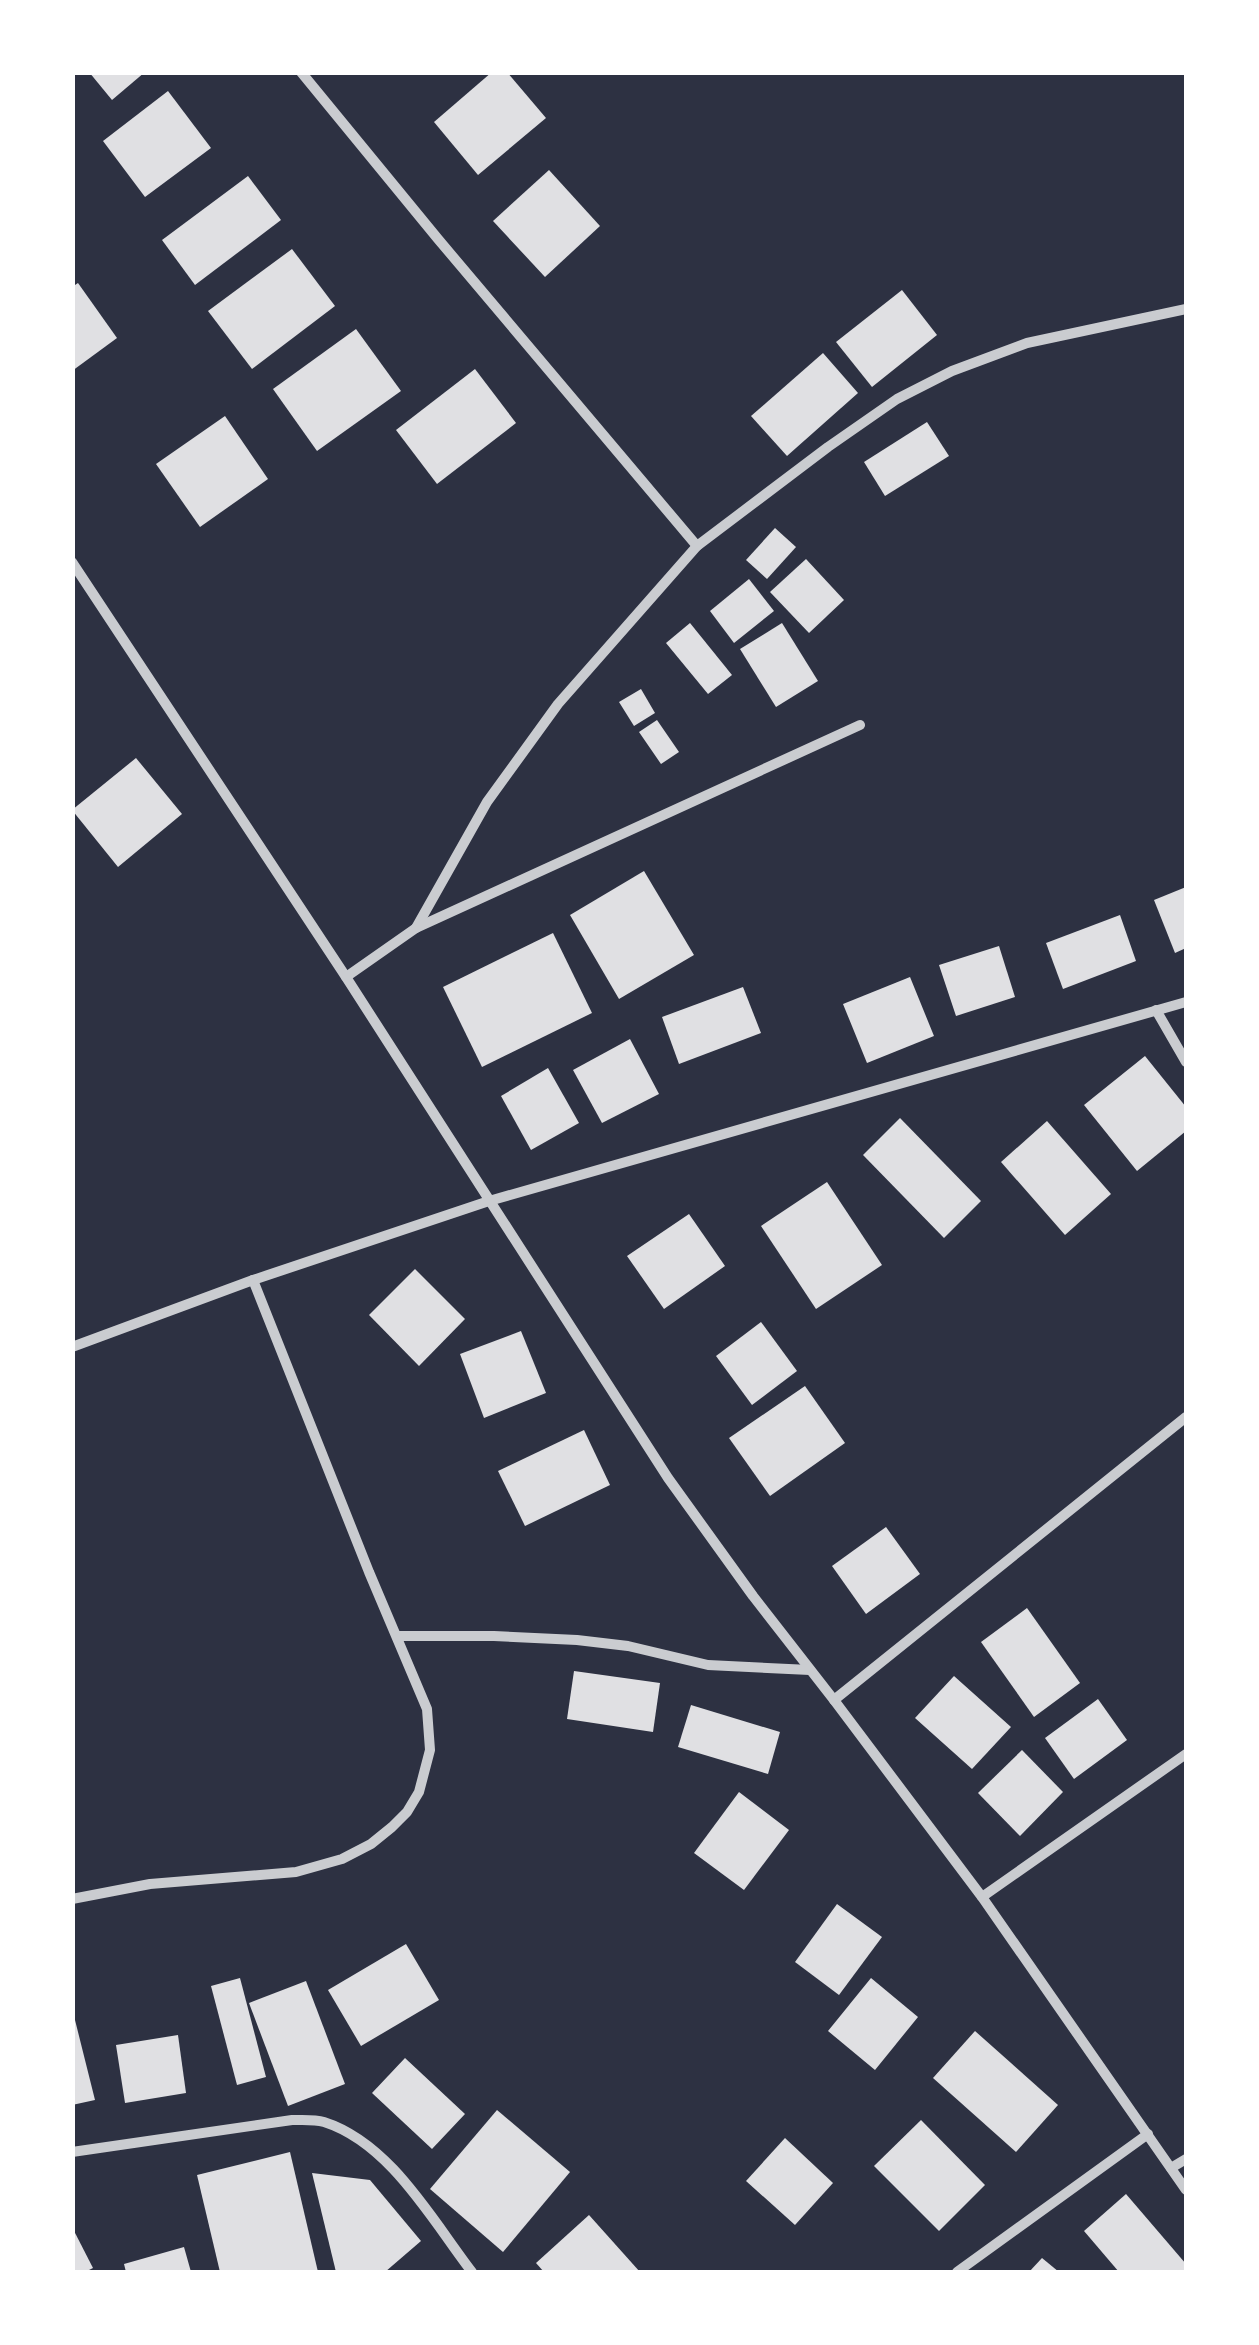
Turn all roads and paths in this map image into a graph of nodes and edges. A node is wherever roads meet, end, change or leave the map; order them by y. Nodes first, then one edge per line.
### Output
1 (301, 72) edge
2 (1186, 309) edge
3 (697, 546) junction
4 (72, 562) edge
5 (860, 725) dead end
6 (416, 928) junction
7 (346, 977) junction
8 (1186, 1002) edge
9 (1156, 1010) junction
10 (1186, 1062) edge
11 (489, 1200) junction
12 (254, 1280) junction
13 (72, 1347) edge
14 (1186, 1417) edge
15 (397, 1636) junction
16 (810, 1670) junction
17 (834, 1700) junction
18 (1186, 1754) edge
19 (982, 1897) junction
20 (72, 1899) edge
21 (1148, 2134) junction
22 (72, 2152) edge
23 (1186, 2160) edge
24 (1171, 2168) junction
25 (1186, 2190) edge
26 (472, 2272) edge
27 (957, 2272) edge

1 - 3 street
2 - 3 street
3 - 6 street
4 - 7 street
5 - 6 street
6 - 7 street
7 - 11 street
8 - 9 street
9 - 10 street
9 - 11 street
11 - 12 street
11 - 16 street
12 - 13 street
12 - 15 street
14 - 17 street
15 - 16 street
15 - 20 street
16 - 17 street
17 - 19 street
18 - 19 street
19 - 21 street
21 - 24 street
21 - 27 street
22 - 26 street
23 - 24 street
24 - 25 street

